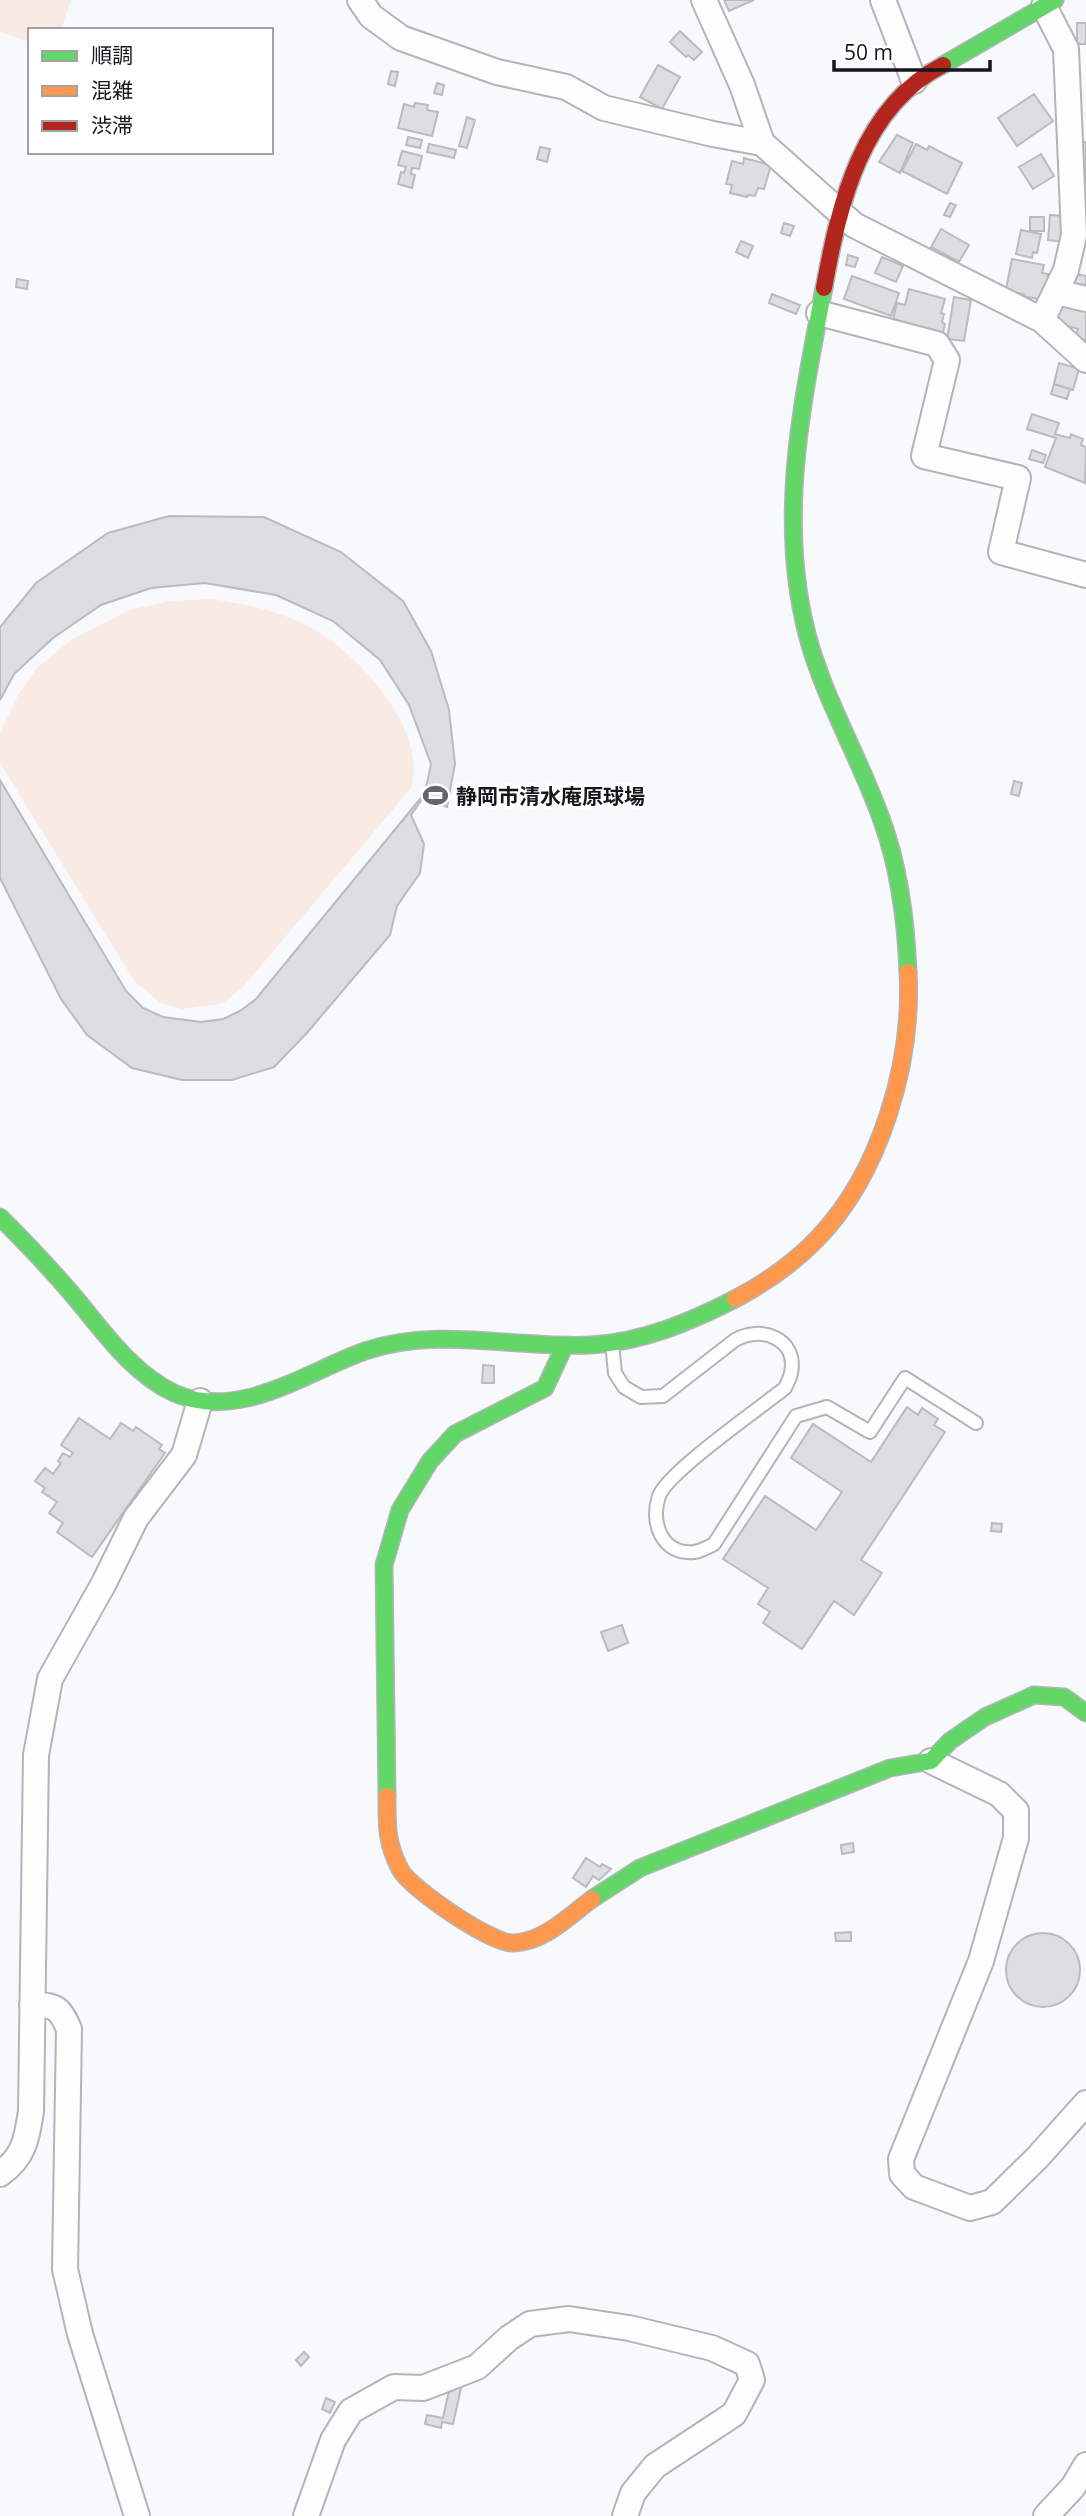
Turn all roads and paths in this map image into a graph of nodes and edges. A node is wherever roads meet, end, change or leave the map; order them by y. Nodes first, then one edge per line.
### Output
1 (360, 0) edge
2 (705, 0) edge
3 (883, 0) edge
4 (1035, 6) edge
5 (914, 81) junction
6 (762, 143) junction
7 (837, 212) junction
8 (1057, 292) junction
9 (1086, 299) edge
10 (819, 313) junction
11 (1042, 320) junction
12 (1086, 360) edge
13 (1086, 575) edge
14 (5, 1225) edge
15 (612, 1343) junction
16 (565, 1345) junction
17 (200, 1401) junction
18 (976, 1423) dead end
19 (1086, 1713) edge
20 (931, 1761) junction
21 (32, 2005) junction
22 (1086, 2103) edge
23 (0, 2174) edge
24 (1086, 2465) edge
25 (137, 2516) edge
26 (306, 2516) edge
27 (625, 2516) edge
28 (1046, 2516) edge

1 - 6 street
2 - 6 street
3 - 5 street
4 - 5 street
4 - 8 street
5 - 7 street
6 - 7 street
7 - 10 street
7 - 11 street
8 - 9 street
8 - 11 street
10 - 13 street
10 - 15 street
11 - 12 street
14 - 17 street
15 - 16 street
15 - 18 lane
16 - 17 street
16 - 20 street
17 - 21 street
19 - 20 street
20 - 22 street
21 - 23 street
21 - 25 street
24 - 28 street
26 - 27 street

